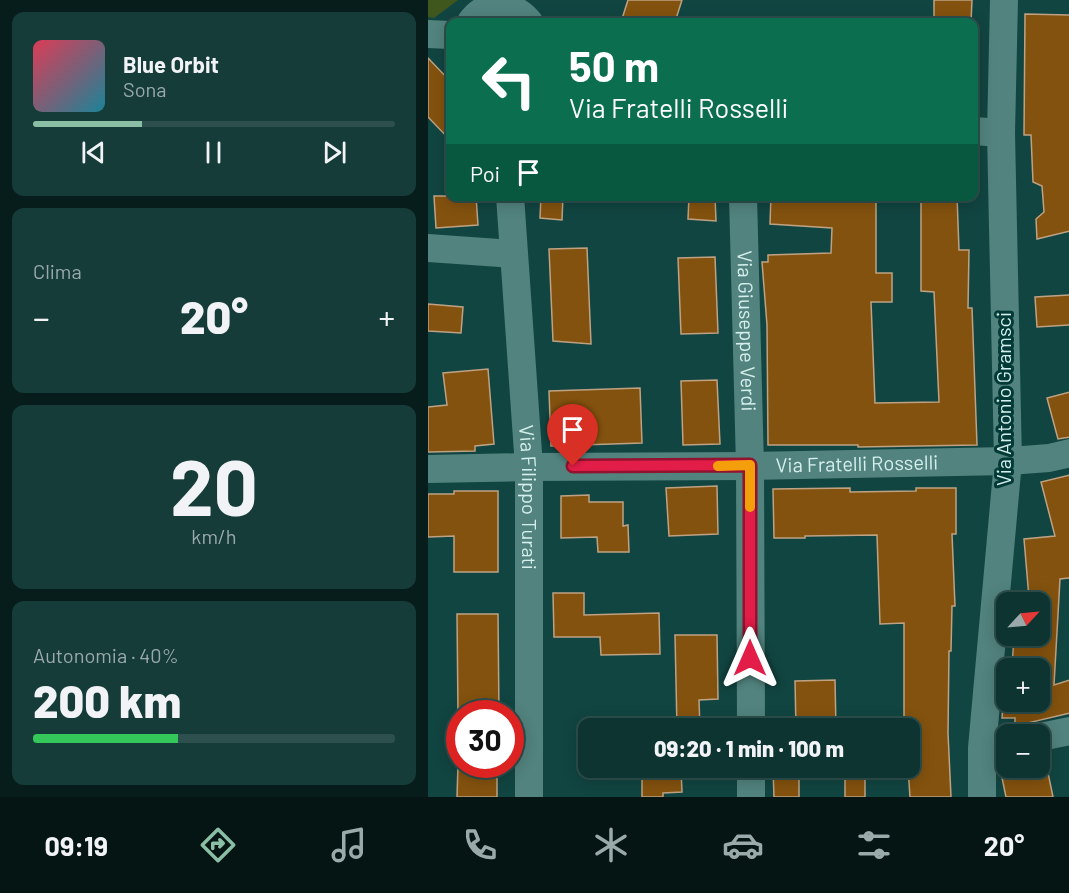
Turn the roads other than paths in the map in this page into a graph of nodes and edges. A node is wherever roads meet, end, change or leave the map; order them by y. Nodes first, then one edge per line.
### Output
1 (1004, 0) edge
2 (506, 3) edge
3 (474, 18) edge
4 (526, 18) edge
5 (428, 34) edge
6 (446, 35) edge
7 (987, 132) edge
8 (510, 201) edge
9 (743, 201) edge
10 (428, 248) edge
11 (513, 254) junction
12 (1070, 453) edge
13 (1008, 460) junction
14 (750, 465) junction
15 (529, 467) junction
16 (428, 469) edge
17 (751, 718) edge
18 (1070, 731) edge
19 (1050, 735) edge
20 (994, 746) edge
21 (751, 778) edge
22 (529, 797) edge
23 (751, 797) edge
24 (982, 797) edge

1 - 7 street, Via Antonio Gramsci
2 - 3 street
2 - 4 street
5 - 6 street
7 - 13 street, Via Antonio Gramsci
8 - 11 street, Via Filippo Turati
9 - 14 street, Via Giuseppe Verdi
10 - 11 street
11 - 15 street, Via Filippo Turati
12 - 13 street, Via Fratelli Rosselli
13 - 14 street, Via Fratelli Rosselli
13 - 20 street, Via Antonio Gramsci
14 - 15 street, Via Fratelli Rosselli
14 - 17 street, Via Giuseppe Verdi
15 - 16 street, Via Fratelli Rosselli
15 - 22 street, Via Filippo Turati
18 - 19 street
20 - 24 street, Via Antonio Gramsci
21 - 23 street

